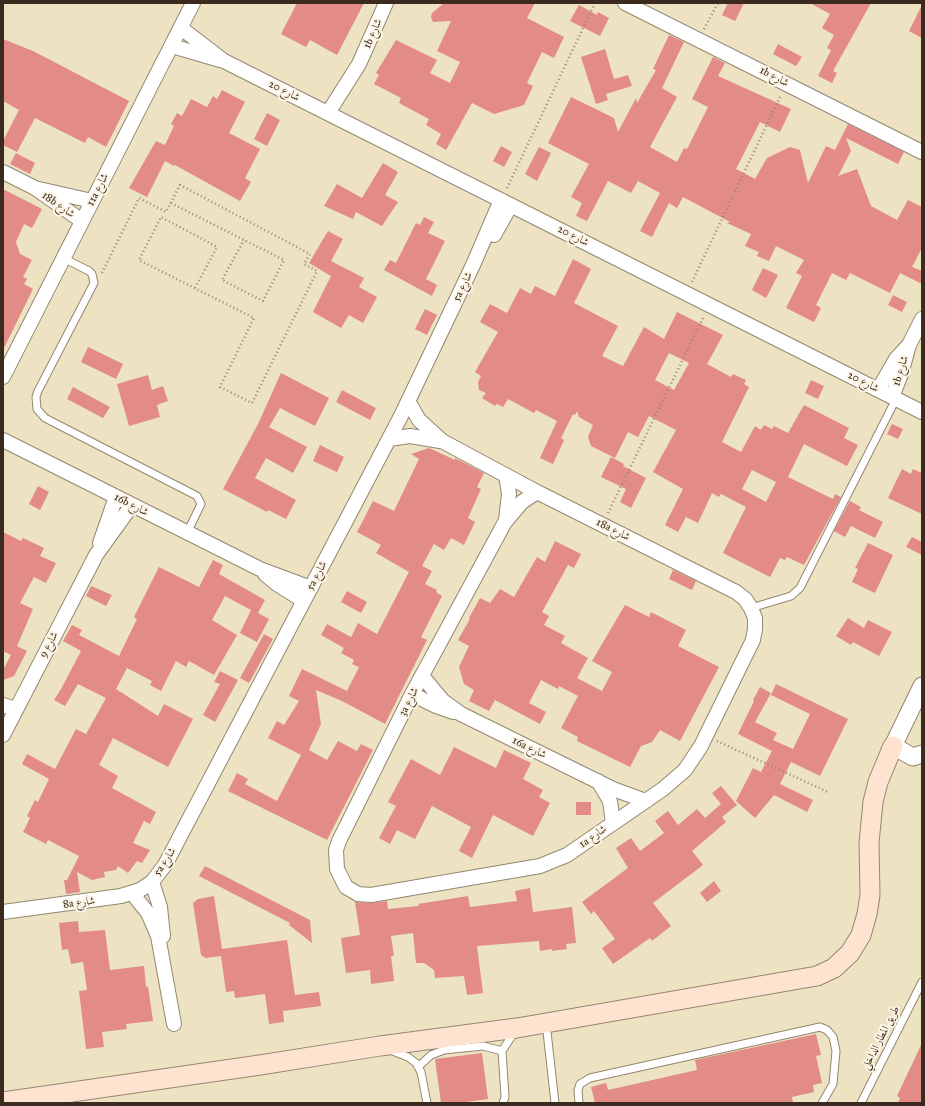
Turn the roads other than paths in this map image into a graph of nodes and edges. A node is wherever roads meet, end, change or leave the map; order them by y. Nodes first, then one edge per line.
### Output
1 (193, 3) edge
2 (386, 3) edge
3 (625, 3) edge
4 (181, 28) junction
5 (172, 46) junction
6 (224, 61) junction
7 (332, 115) junction
8 (922, 152) edge
9 (3, 172) edge
10 (35, 188) junction
11 (92, 200) junction
12 (506, 203) junction
13 (82, 221) junction
14 (63, 258) junction
15 (922, 319) edge
16 (908, 346) junction
17 (3, 377) edge
18 (878, 390) junction
19 (894, 398) junction
20 (408, 401) junction
21 (922, 412) edge
22 (389, 439) junction
23 (3, 440) edge
24 (442, 441) junction
25 (506, 476) junction
26 (538, 492) junction
27 (116, 497) junction
28 (132, 505) junction
29 (505, 522) junction
30 (187, 533) junction
31 (96, 555) junction
32 (307, 594) junction
33 (751, 608) junction
34 (422, 676) junction
35 (922, 686) edge
36 (412, 694) junction
37 (8, 713) edge
38 (461, 714) junction
39 (3, 735) edge
40 (893, 746) junction
41 (922, 754) edge
42 (598, 781) junction
43 (646, 801) junction
44 (613, 823) junction
45 (152, 882) junction
46 (346, 887) joint
47 (132, 893) junction
48 (3, 912) edge
49 (161, 948) junction
50 (922, 982) edge
51 (546, 1023) junction
52 (174, 1024) dead end
53 (517, 1028) junction
54 (380, 1046) junction
55 (502, 1052) junction
56 (418, 1067) junction
57 (3, 1102) edge
58 (427, 1103) edge
59 (503, 1103) edge
60 (555, 1103) edge
61 (579, 1103) edge
62 (822, 1103) edge
63 (861, 1103) edge

1 - 4 street, 11a شارع
2 - 7 street, 1b شارع
3 - 8 street, 1b شارع
4 - 5 street, 11a شارع
4 - 6 street, شارع 20
5 - 6 street, شارع 20
5 - 11 street, 11a شارع
6 - 7 street, شارع 20
7 - 12 street, شارع 20
9 - 10 street, 18b شارع
10 - 11 street, 18b شارع
10 - 13 street, 18b شارع
11 - 13 street, 11a شارع
12 - 18 street, شارع 20
12 - 20 street, 5a شارع
13 - 14 street, 11a شارع
14 - 17 street, 11a شارع
14 - 30 lane
15 - 16 street, 1b شارع
16 - 18 street, 1b شارع
16 - 19 street, 1b شارع
18 - 19 street, شارع 20
19 - 21 street, شارع 20
19 - 33 lane
20 - 22 street, 5a شارع
20 - 24 street, 18a شارع
22 - 24 street, 18a شارع
22 - 32 street, 5a شارع
23 - 27 street, 16b شارع
24 - 25 street, 18a شارع
25 - 26 street, 18a شارع
25 - 29 street, 3a شارع
26 - 29 street, 3a شارع
26 - 33 street, 18a شارع
27 - 28 street, 16b شارع
27 - 31 street, شارع 9
28 - 30 street, 16b شارع
28 - 31 street, شارع 9
29 - 34 street, 3a شارع
30 - 32 street, 16b شارع
31 - 37 street, شارع 9
32 - 45 street, 5a شارع
33 - 43 street, 1a شارع
34 - 36 street, 3a شارع
34 - 38 street, 16a شارع
35 - 40 street
36 - 38 street, 16a شارع
36 - 46 street, 3a شارع
37 - 39 street, شارع 9
38 - 42 street, 16a شارع
40 - 41 street
40 - 51 main road
42 - 43 street, 16a شارع
42 - 44 street
43 - 44 street, 1a شارع
44 - 46 street, 1a شارع
45 - 47 street, 8a شارع
45 - 49 street
47 - 48 street, 8a شارع
47 - 49 street
49 - 52 street
50 - 63 lane, طريق المطار الداخلي
51 - 53 main road
51 - 60 lane
53 - 54 main road
53 - 55 lane
54 - 56 lane
54 - 57 main road
55 - 56 lane
55 - 59 lane
56 - 58 lane
61 - 62 lane

